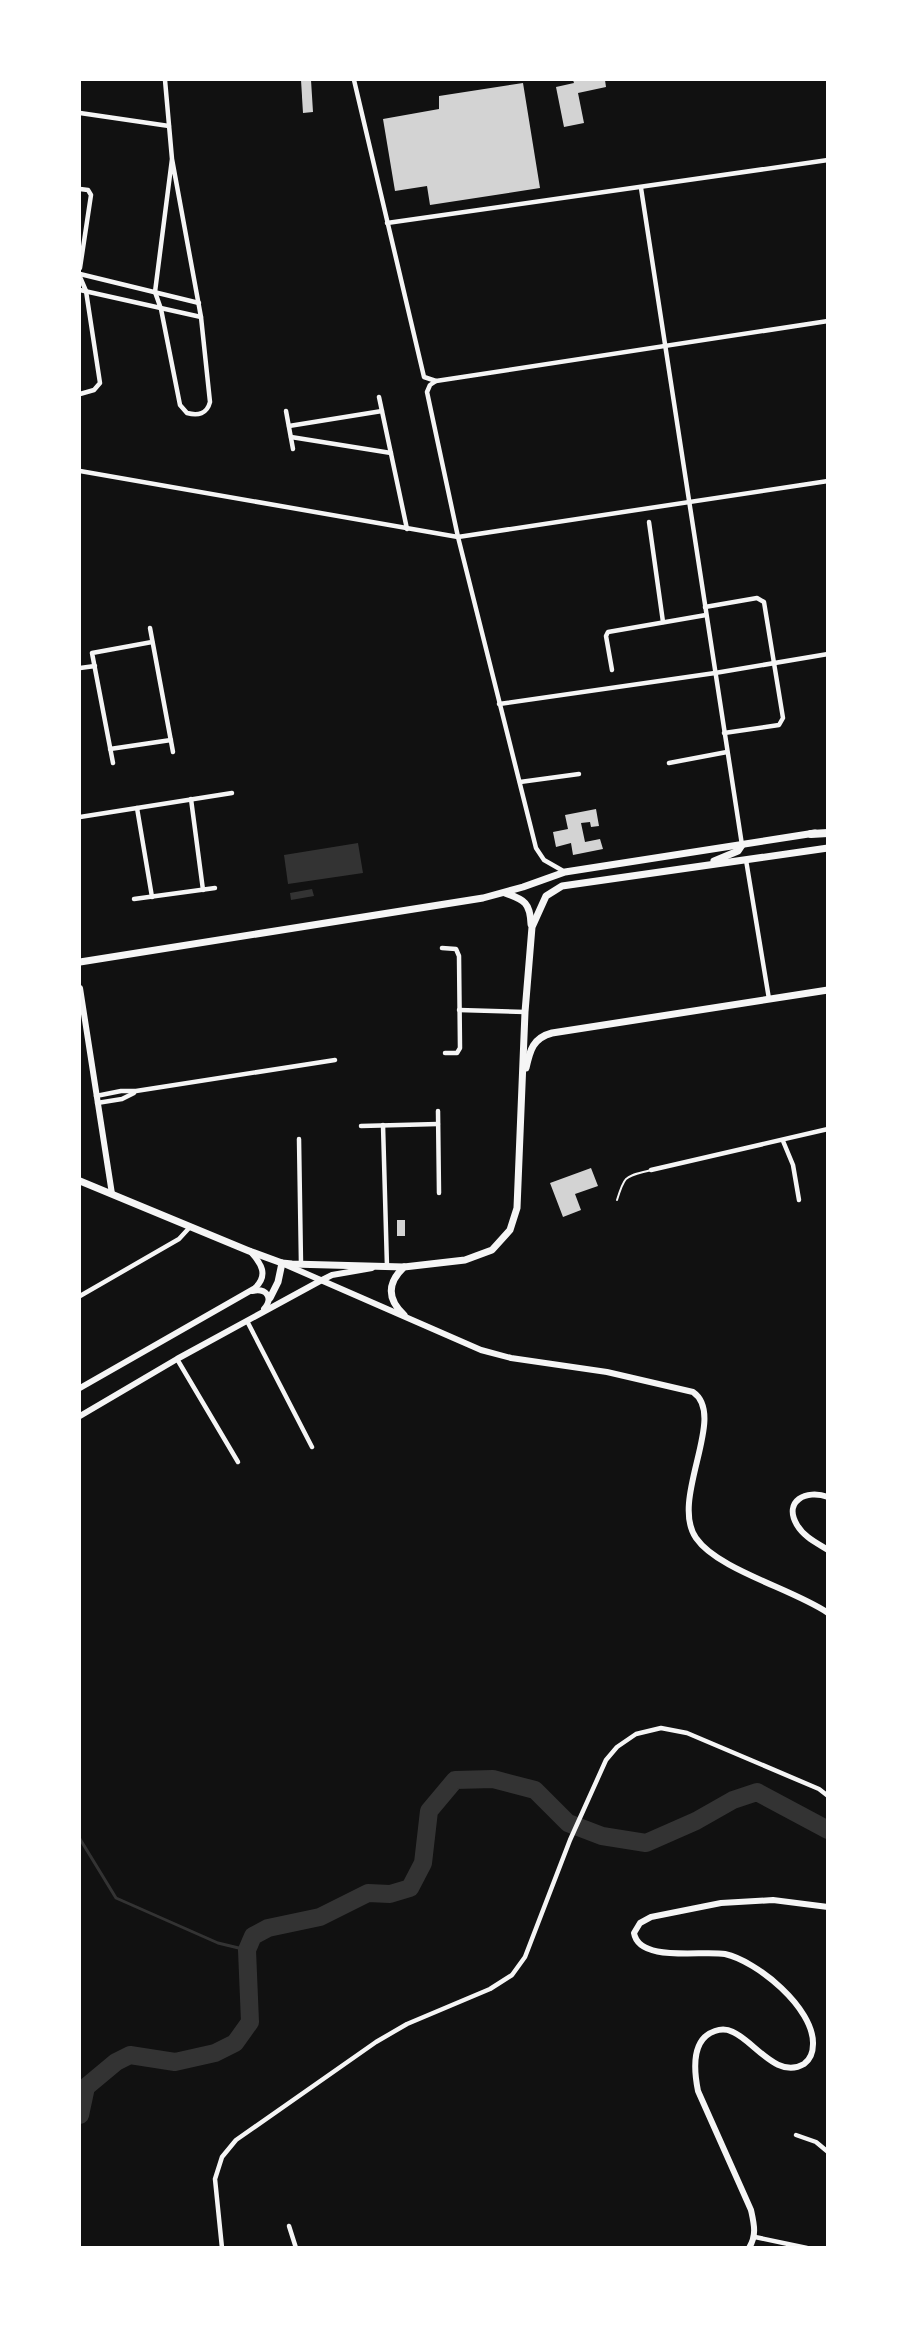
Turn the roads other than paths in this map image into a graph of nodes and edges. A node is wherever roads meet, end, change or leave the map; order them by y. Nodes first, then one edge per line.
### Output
1 (165, 80) edge
2 (354, 80) edge
3 (80, 113) edge
4 (169, 126) junction
5 (172, 159) junction
6 (828, 160) edge
7 (641, 188) junction
8 (80, 189) edge
9 (387, 224) junction
10 (80, 268) edge
11 (80, 276) edge
12 (80, 290) edge
13 (86, 291) junction
14 (155, 292) junction
15 (198, 303) junction
16 (161, 309) junction
17 (201, 317) junction
18 (828, 321) edge
19 (665, 346) junction
20 (436, 381) junction
21 (80, 394) edge
22 (380, 398) dead end
23 (286, 411) dead end
24 (382, 411) junction
25 (289, 426) junction
26 (291, 437) junction
27 (292, 449) dead end
28 (391, 453) junction
29 (80, 471) edge
30 (828, 481) edge
31 (689, 504) junction
32 (649, 522) dead end
33 (407, 529) junction
34 (458, 537) junction
35 (705, 607) junction
36 (706, 615) junction
37 (663, 621) junction
38 (150, 628) dead end
39 (152, 642) junction
40 (828, 654) edge
41 (772, 662) junction
42 (95, 666) junction
43 (80, 668) edge
44 (612, 669) dead end
45 (715, 673) junction
46 (499, 704) junction
47 (724, 733) junction
48 (171, 740) junction
49 (110, 749) junction
50 (173, 752) dead end
51 (727, 752) junction
52 (113, 763) dead end
53 (669, 763) dead end
54 (579, 774) dead end
55 (519, 782) junction
56 (232, 793) dead end
57 (191, 799) junction
58 (137, 808) junction
59 (80, 817) edge
60 (828, 832) edge
61 (811, 834) joint
62 (742, 845) junction
63 (828, 848) edge
64 (746, 859) junction
65 (700, 866) junction
66 (565, 872) junction
67 (215, 888) dead end
68 (203, 890) junction
69 (504, 893) junction
70 (152, 897) junction
71 (134, 899) dead end
72 (532, 927) junction
73 (442, 948) dead end
74 (80, 962) edge
75 (80, 988) edge
76 (828, 990) edge
77 (769, 999) junction
78 (459, 1010) junction
79 (525, 1012) junction
80 (445, 1053) dead end
81 (334, 1060) dead end
82 (522, 1085) junction
83 (97, 1099) junction
84 (438, 1111) dead end
85 (438, 1124) junction
86 (383, 1125) junction
87 (362, 1126) dead end
88 (828, 1129) edge
89 (299, 1139) dead end
90 (783, 1141) junction
91 (651, 1170) joint
92 (80, 1181) edge
93 (439, 1193) dead end
94 (112, 1194) junction
95 (616, 1200) dead end
96 (799, 1200) dead end
97 (190, 1227) junction
98 (249, 1251) junction
99 (282, 1263) junction
100 (301, 1264) junction
101 (378, 1267) junction
102 (387, 1267) junction
103 (404, 1267) junction
104 (320, 1281) junction
105 (251, 1291) junction
106 (80, 1296) edge
107 (270, 1298) junction
108 (262, 1313) junction
109 (404, 1315) junction
110 (247, 1321) junction
111 (177, 1359) junction
112 (80, 1388) edge
113 (80, 1416) edge
114 (312, 1447) dead end
115 (238, 1462) dead end
116 (828, 1497) edge
117 (828, 1550) edge
118 (828, 1613) edge
119 (819, 1789) junction
120 (828, 1789) edge
121 (828, 1796) edge
122 (828, 1907) edge
123 (796, 2135) dead end
124 (828, 2152) edge
125 (289, 2226) dead end
126 (755, 2237) junction
127 (222, 2247) edge
128 (296, 2247) edge
129 (749, 2247) edge
130 (807, 2247) edge

1 - 4 street
2 - 9 street
3 - 4 street
4 - 5 street
5 - 14 street
5 - 15 street
6 - 7 street
7 - 9 street
7 - 19 street
8 - 10 street
9 - 20 street
11 - 13 street
11 - 14 street
12 - 13 street
13 - 16 street
13 - 21 street
14 - 15 street
14 - 16 street
15 - 17 street
16 - 17 street
16 - 17 street
18 - 19 street
19 - 20 street
19 - 31 street
20 - 34 street
22 - 24 street
23 - 25 street
24 - 25 street
24 - 28 street
25 - 26 street
26 - 27 street
26 - 28 street
28 - 33 street
29 - 33 street
30 - 31 street
31 - 34 street
31 - 35 street
32 - 37 street
33 - 34 street
34 - 46 street
35 - 36 street
35 - 41 street
36 - 37 street
36 - 45 street
37 - 44 street
38 - 39 street
39 - 42 street
39 - 48 street
40 - 41 street
41 - 45 street
41 - 47 street
42 - 43 street
42 - 49 street
45 - 46 street
45 - 47 street
46 - 55 street
47 - 51 street
48 - 49 street
48 - 50 street
49 - 52 street
51 - 53 street
51 - 62 street
54 - 55 street
55 - 66 street
56 - 57 street
57 - 58 street
57 - 68 street
58 - 59 street
58 - 70 street
60 - 61 main road
61 - 62 main road
62 - 65 main road
62 - 66 main road
63 - 64 main road
64 - 65 main road
64 - 77 street
65 - 72 main road
66 - 69 main road
67 - 68 street
68 - 70 street
69 - 72 main road
69 - 74 main road
70 - 71 street
72 - 79 main road
73 - 78 street
75 - 83 street
76 - 77 main road
77 - 82 main road
78 - 79 street
78 - 80 street
79 - 82 main road
81 - 83 street
82 - 103 main road
83 - 94 street
84 - 85 street
85 - 86 street
85 - 93 street
86 - 87 street
86 - 102 street
88 - 90 street
89 - 100 street
90 - 91 street
90 - 96 street
91 - 95 lane
92 - 94 main road
94 - 97 main road
97 - 98 main road
97 - 106 street
98 - 99 main road
98 - 105 street
99 - 100 main road
99 - 104 street
99 - 107 main road
100 - 101 main road
101 - 102 main road
101 - 104 street
102 - 103 main road
103 - 109 main road
104 - 108 street
104 - 109 street
105 - 107 street
105 - 112 street
107 - 108 street
108 - 110 street
109 - 118 street
110 - 111 street
110 - 114 street
111 - 113 street
111 - 115 street
116 - 117 street
119 - 120 street
119 - 121 street
119 - 127 street
122 - 126 street
123 - 124 street
125 - 128 street
126 - 129 street
126 - 130 street

